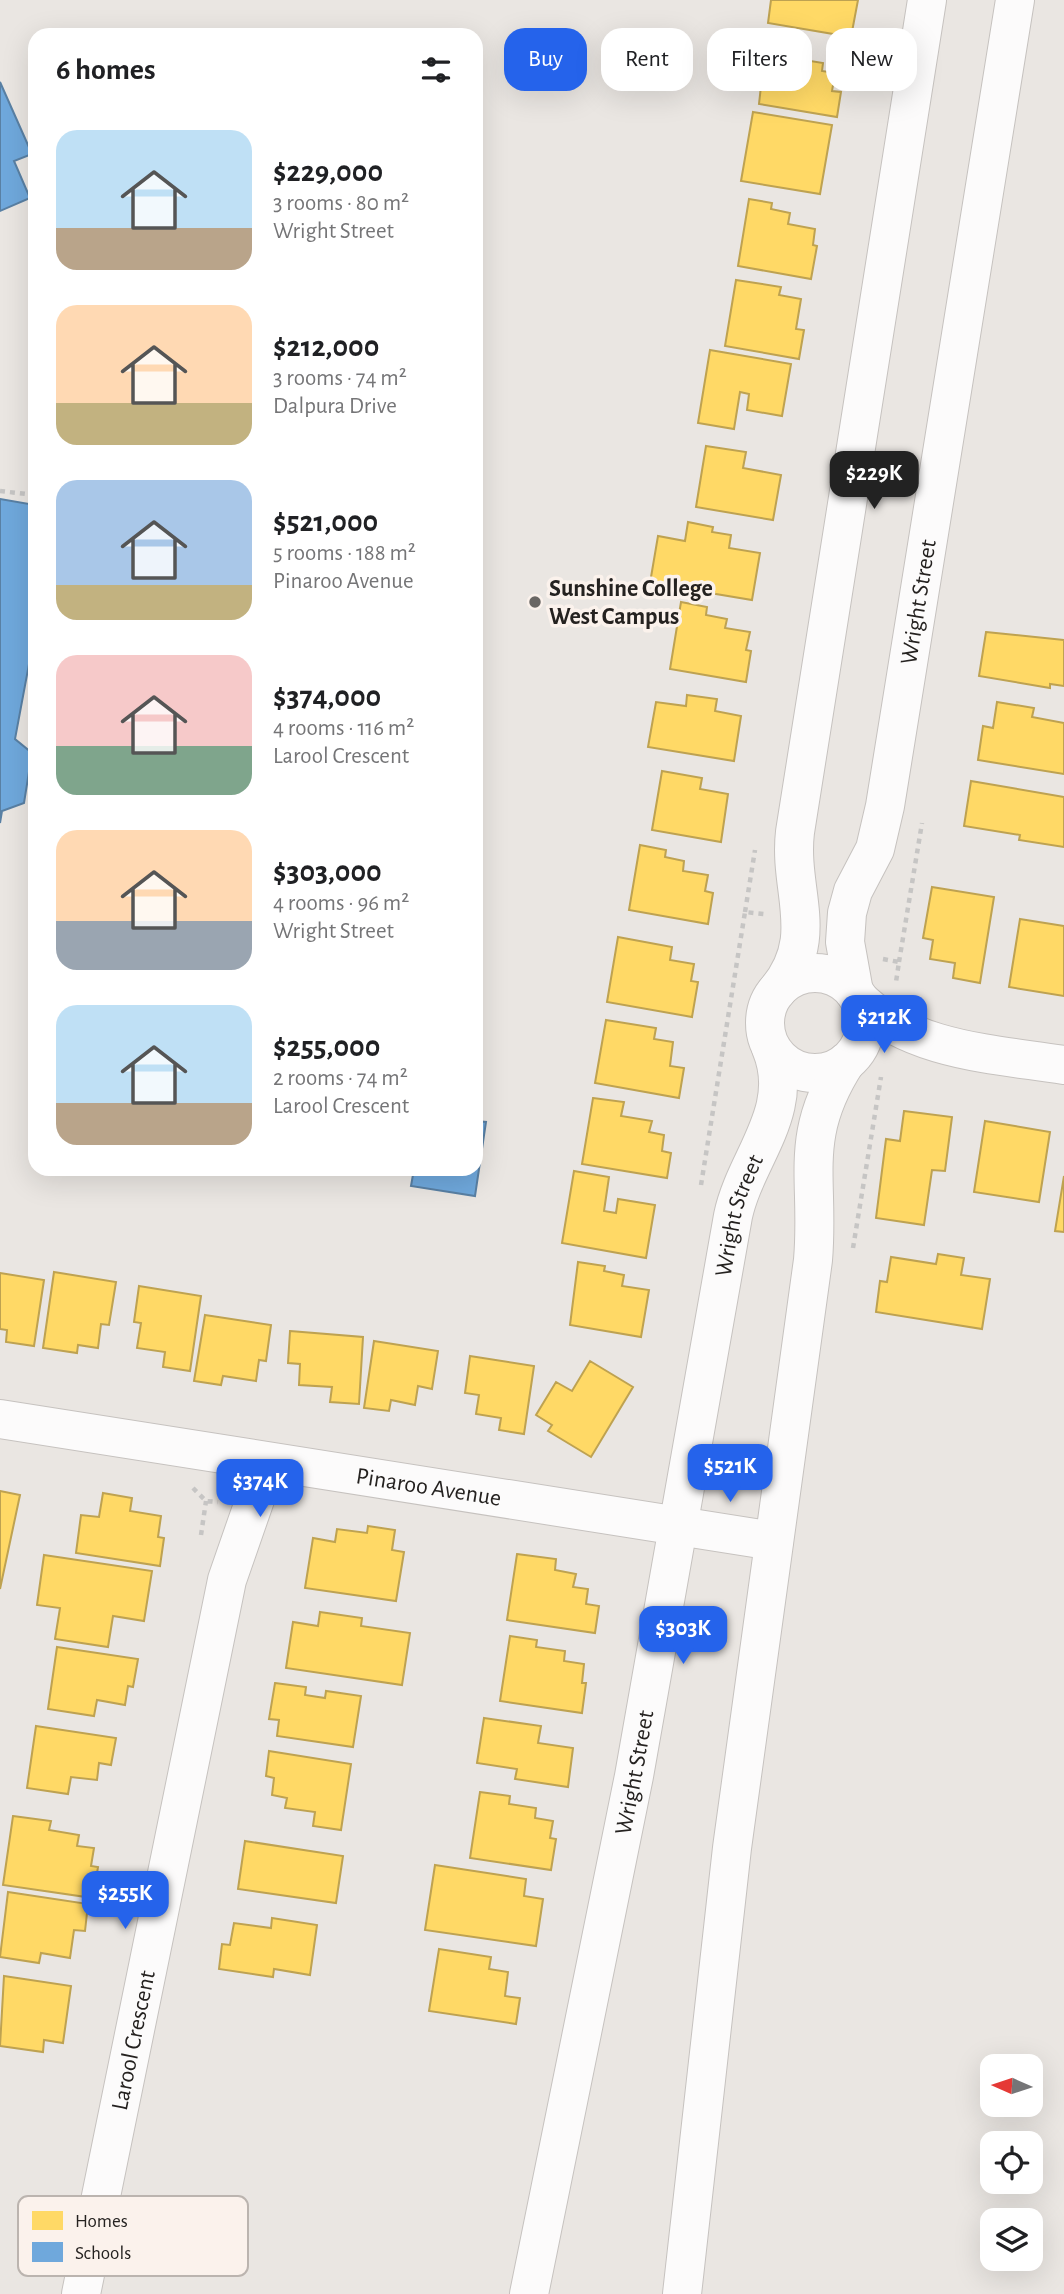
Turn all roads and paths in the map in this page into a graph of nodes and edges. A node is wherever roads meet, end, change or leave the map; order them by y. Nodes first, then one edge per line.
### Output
1 (927, 0) edge
2 (1015, 0) edge
3 (0, 491) edge
4 (28, 494) edge
5 (802, 938) junction
6 (845, 942) junction
7 (776, 992) junction
8 (856, 995) junction
9 (771, 1048) junction
10 (868, 1048) junction
11 (1064, 1065) edge
12 (701, 1186) dead end
13 (853, 1250) dead end
14 (0, 1419) edge
15 (251, 1459) junction
16 (678, 1527) junction
17 (774, 1541) junction
18 (101, 2196) edge
19 (85, 2276) edge
20 (81, 2294) edge
21 (529, 2294) edge
22 (682, 2294) edge

1 - 5 street
2 - 6 street, Wright Street
3 - 4 path
5 - 7 street
5 - 12 path
6 - 8 street, Wright Street
6 - 10 path
7 - 8 street
7 - 9 street
8 - 10 street
9 - 10 street
9 - 16 street, Wright Street
10 - 11 street
10 - 13 path
10 - 17 street
14 - 15 street, Pinaroo Avenue
15 - 16 street, Pinaroo Avenue
15 - 18 street, Larool Crescent
16 - 17 street, Pinaroo Avenue
16 - 21 street, Wright Street
17 - 22 street
19 - 20 street, Larool Crescent

